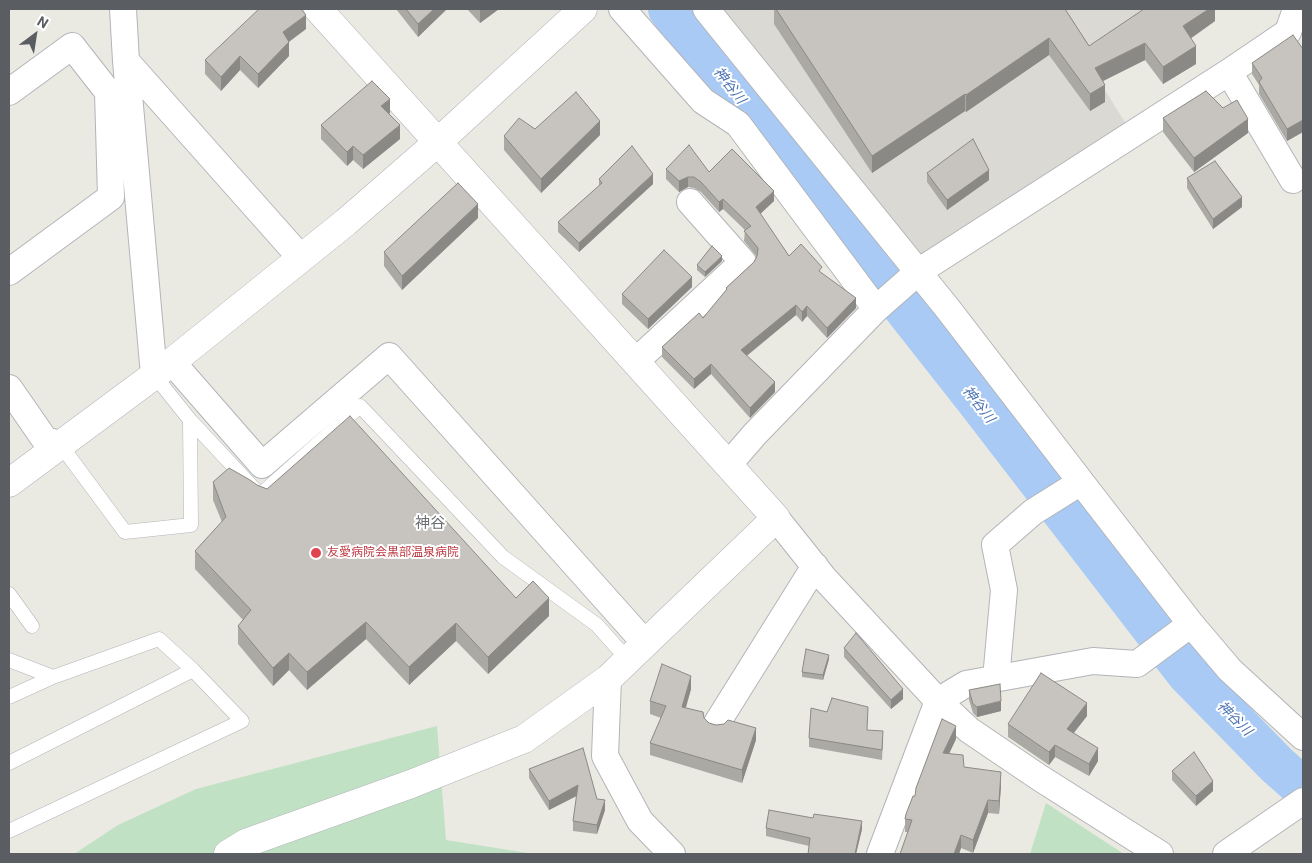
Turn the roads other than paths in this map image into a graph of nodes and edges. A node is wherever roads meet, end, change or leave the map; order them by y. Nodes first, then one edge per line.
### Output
1 (123, 9) edge
2 (318, 9) edge
3 (583, 9) edge
4 (622, 9) edge
5 (706, 9) edge
6 (1296, 9) edge
7 (126, 60) junction
8 (1229, 72) junction
9 (9, 92) edge
10 (438, 142) junction
11 (1294, 180) dead end
12 (690, 202) dead end
13 (301, 258) junction
14 (9, 272) edge
15 (918, 272) junction
16 (876, 309) junction
17 (636, 361) junction
18 (163, 368) junction
19 (9, 388) edge
20 (190, 420) junction
21 (60, 444) junction
22 (729, 464) junction
23 (9, 482) edge
24 (1081, 482) junction
25 (776, 518) junction
26 (815, 566) junction
27 (9, 594) edge
28 (32, 626) dead end
29 (1189, 626) junction
30 (636, 652) junction
31 (9, 660) edge
32 (193, 670) junction
33 (53, 677) junction
34 (608, 679) junction
35 (996, 679) junction
36 (9, 697) edge
37 (938, 701) junction
38 (717, 723) edge
39 (1303, 737) edge
40 (9, 763) edge
41 (1296, 806) edge
42 (9, 831) edge
43 (228, 854) edge
44 (672, 854) edge
45 (880, 854) edge
46 (1160, 854) edge
47 (1226, 854) edge

1 - 7 street
2 - 10 street
3 - 10 street
4 - 16 street
5 - 15 street
6 - 8 street
7 - 13 street
7 - 18 street
8 - 11 street
8 - 15 street
9 - 14 street
10 - 13 street
10 - 17 street
12 - 17 street
13 - 18 street
15 - 16 street
15 - 24 street
16 - 22 street
17 - 22 street
18 - 20 lane
18 - 21 street
18 - 30 street
19 - 21 street
20 - 21 lane
20 - 30 lane
21 - 23 street
22 - 25 street
24 - 29 street
24 - 35 street
25 - 26 street
25 - 30 street
26 - 37 street
26 - 38 street
27 - 28 lane
29 - 35 street
29 - 39 street
30 - 34 street
31 - 33 lane
32 - 33 lane
32 - 40 lane
32 - 42 lane
33 - 36 lane
34 - 43 street
34 - 44 street
35 - 37 street
37 - 45 street
37 - 46 street
41 - 47 street

